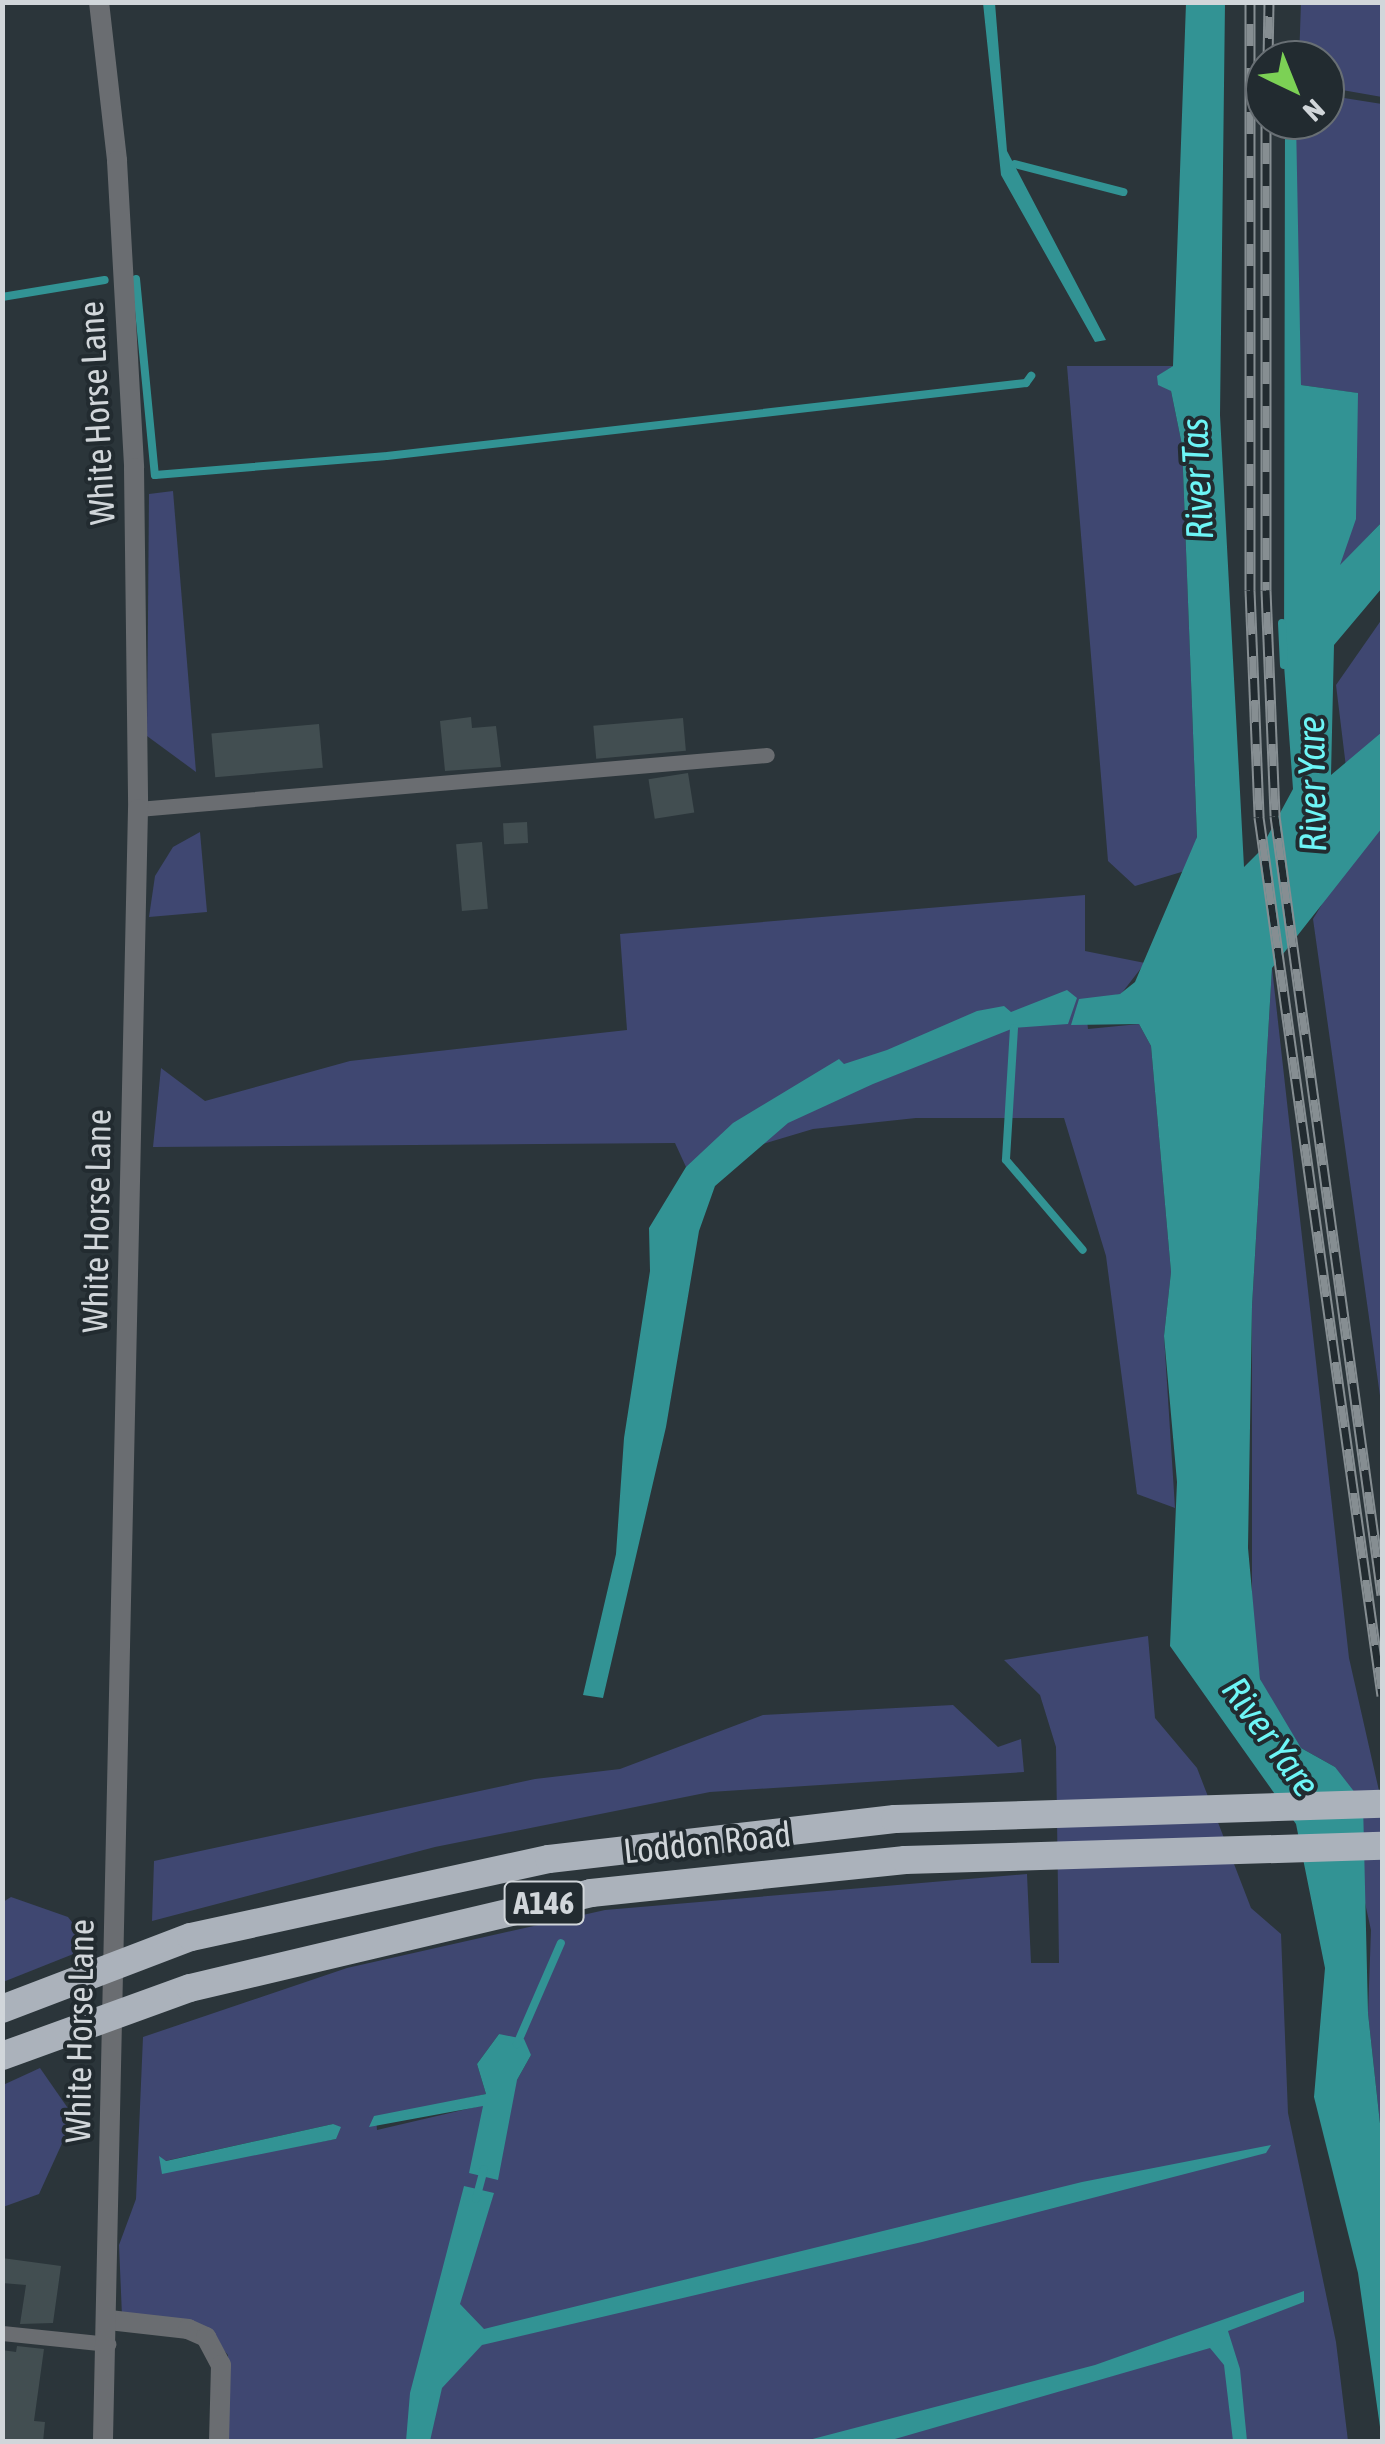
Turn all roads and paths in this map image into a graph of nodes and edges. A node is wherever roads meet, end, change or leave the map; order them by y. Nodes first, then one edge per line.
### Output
1 (98, 2) edge
2 (767, 755) dead end
3 (138, 809) junction
4 (1382, 1804) edge
5 (1382, 1846) edge
6 (2, 2010) edge
7 (2, 2056) edge
8 (108, 2320) junction
9 (2, 2333) edge
10 (108, 2344) junction
11 (102, 2442) edge
12 (218, 2442) edge

1 - 3 street, White Horse Lane
2 - 3 lane
3 - 8 street, White Horse Lane
4 - 6 highway, Loddon Road / A146
5 - 7 highway, Loddon Road / A146
8 - 10 street, White Horse Lane
8 - 12 street
9 - 10 lane
10 - 11 street, White Horse Lane

